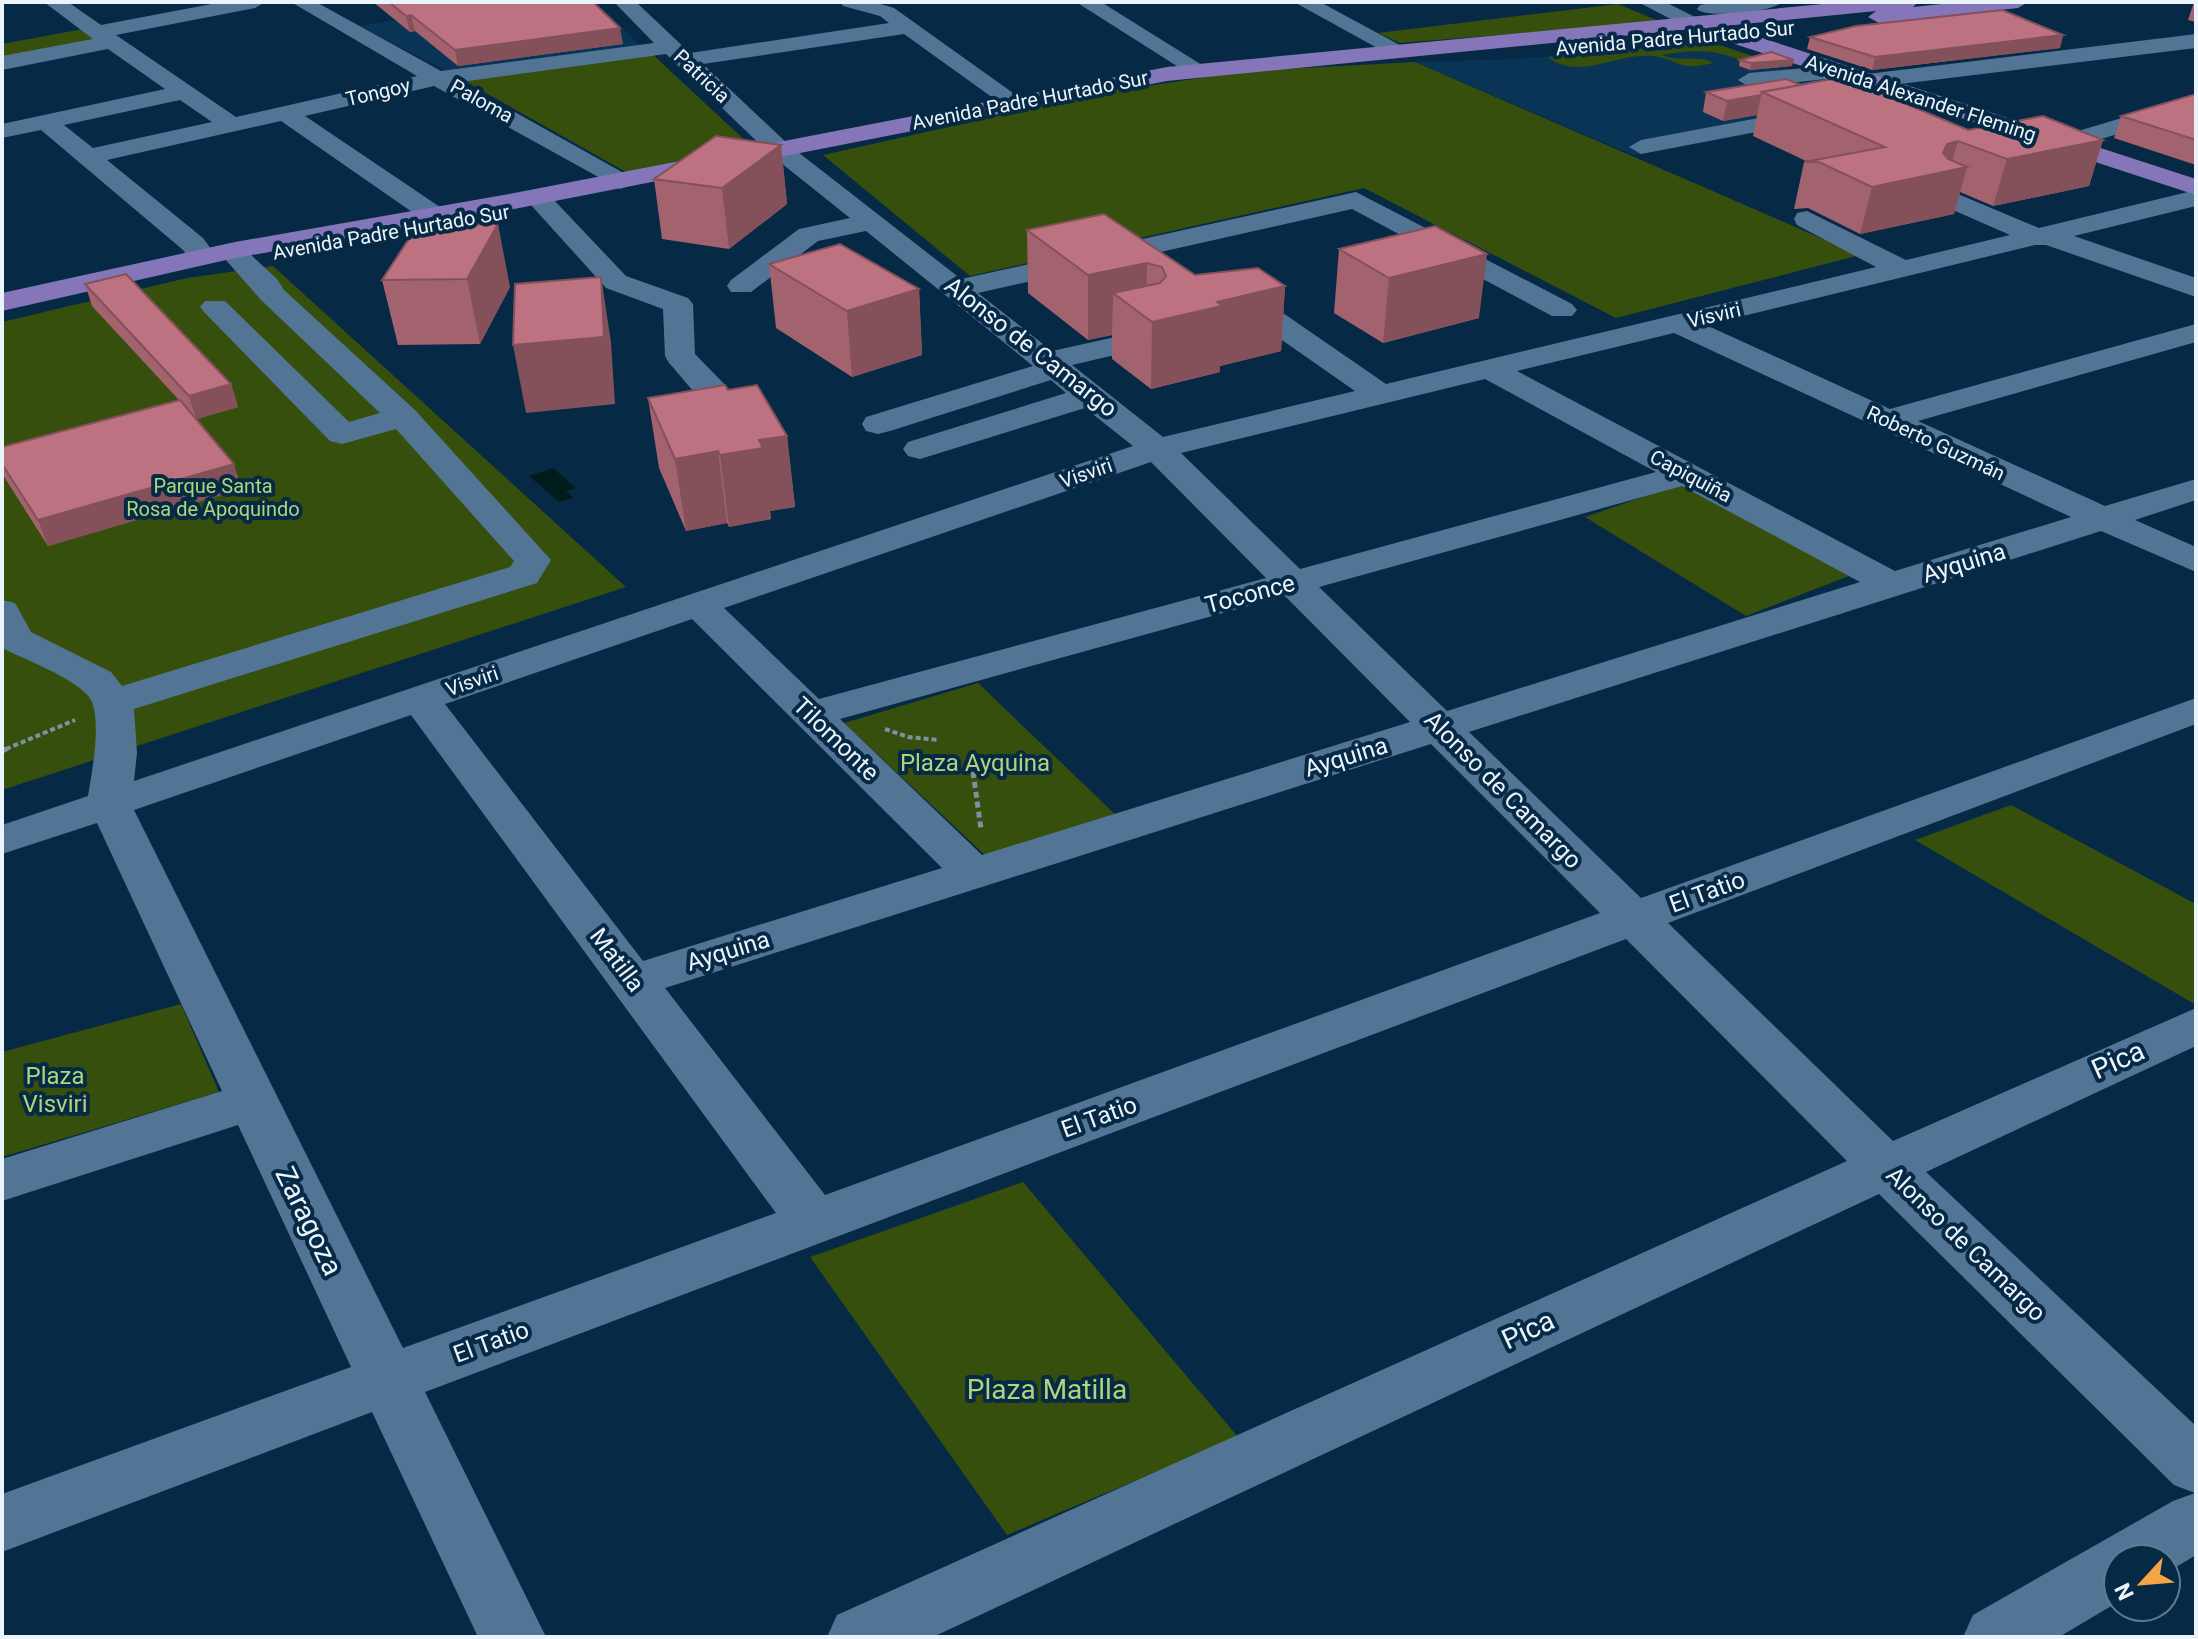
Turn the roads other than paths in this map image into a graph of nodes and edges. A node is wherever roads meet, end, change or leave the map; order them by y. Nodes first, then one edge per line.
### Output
1 (54, 2) edge
2 (255, 2) edge
3 (301, 2) edge
4 (624, 2) edge
5 (915, 2) edge
6 (1086, 2) edge
7 (1304, 2) edge
8 (1648, 2) edge
9 (1772, 2) edge
10 (1908, 2) edge
11 (2018, 2) edge
12 (860, 5) edge
13 (1702, 16) junction
14 (909, 27) junction
15 (98, 33) junction
16 (1724, 34) junction
17 (2, 41) edge
18 (2196, 41) edge
19 (1398, 50) junction
20 (678, 53) junction
21 (1331, 58) junction
22 (2, 63) edge
23 (1199, 70) junction
24 (1838, 72) junction
25 (441, 78) junction
26 (1749, 80) dead end
27 (185, 92) junction
28 (1874, 98) junction
29 (1920, 98) junction
30 (1015, 103) junction
31 (2196, 103) edge
32 (1838, 110) edge
33 (285, 113) junction
34 (46, 122) junction
35 (232, 125) junction
36 (2, 131) edge
37 (2060, 144) junction
38 (1641, 147) dead end
39 (780, 150) junction
40 (88, 157) junction
41 (620, 181) junction
42 (2196, 187) edge
43 (1946, 197) edge
44 (2196, 198) edge
45 (544, 205) junction
46 (434, 215) junction
47 (1807, 219) edge
48 (878, 227) junction
49 (2044, 237) junction
50 (202, 256) junction
51 (239, 259) junction
52 (927, 266) junction
53 (809, 269) edge
54 (1904, 270) junction
55 (885, 275) edge
56 (741, 286) dead end
57 (2196, 288) edge
58 (956, 289) junction
59 (271, 294) junction
60 (2, 302) edge
61 (1562, 310) dead end
62 (2, 313) edge
63 (1677, 323) junction
64 (1216, 328) edge
65 (2196, 333) edge
66 (1147, 339) edge
67 (1049, 362) junction
68 (1489, 369) junction
69 (939, 388) dead end
70 (1092, 395) junction
71 (1381, 395) junction
72 (724, 402) edge
73 (890, 411) dead end
74 (403, 417) junction
75 (1885, 420) junction
76 (920, 449) dead end
77 (1157, 449) junction
78 (1688, 474) junction
79 (2196, 489) edge
80 (2102, 519) junction
81 (2196, 561) edge
82 (1292, 582) junction
83 (1893, 585) junction
84 (698, 604) junction
85 (2, 611) edge
86 (420, 699) junction
87 (113, 702) junction
88 (2196, 710) edge
89 (812, 714) junction
90 (1439, 727) junction
91 (109, 803) junction
92 (2, 840) edge
93 (975, 874) junction
94 (1634, 919) junction
95 (633, 981) junction
96 (2196, 1025) edge
97 (252, 1101) junction
98 (1885, 1166) junction
99 (2, 1180) edge
100 (814, 1222) junction
101 (387, 1381) junction
102 (2196, 1466) edge
103 (2196, 1521) edge
104 (2, 1523) edge
105 (2158, 1543) edge
106 (2102, 1576) edge
107 (512, 1637) edge
108 (861, 1637) edge
109 (1997, 1637) edge

1 - 15 street
2 - 15 street
3 - 25 street, Paloma
4 - 20 street, Patricia
5 - 12 street
6 - 23 street
7 - 19 street
8 - 13 street, Avenida Alexander Fleming
9 - 13 street, Avenida Padre Hurtado Sur
10 - 13 main road, Avenida Padre Hurtado Sur
11 - 16 main road, Avenida Padre Hurtado Sur
12 - 14 street
13 - 16 main road, Avenida Alexander Fleming
13 - 19 main road, Avenida Padre Hurtado Sur
14 - 20 street, Tongoy
14 - 30 street
15 - 17 street
15 - 22 street
15 - 27 street
16 - 21 main road, Avenida Padre Hurtado Sur
16 - 24 main road, Avenida Alexander Fleming
18 - 28 street
19 - 21 main road, Avenida Padre Hurtado Sur
20 - 25 street, Tongoy
20 - 39 street, Patricia
21 - 23 main road, Avenida Padre Hurtado Sur
23 - 30 main road, Avenida Padre Hurtado Sur
24 - 26 street
24 - 28 main road, Avenida Alexander Fleming
25 - 33 street, Tongoy
25 - 41 street, Paloma
27 - 34 street
27 - 35 street
28 - 29 main road, Avenida Alexander Fleming
28 - 29 street
29 - 37 main road, Avenida Alexander Fleming
30 - 39 main road, Avenida Padre Hurtado Sur
31 - 37 street
32 - 38 street
33 - 35 street, Tongoy
33 - 46 street
34 - 36 street
34 - 40 street
35 - 40 street, Tongoy
37 - 42 main road, Avenida Alexander Fleming
39 - 41 main road, Avenida Padre Hurtado Sur
39 - 45 main road, Avenida Padre Hurtado Sur
39 - 48 street, Alonso de Camargo
40 - 50 street
41 - 46 main road, Avenida Padre Hurtado Sur
43 - 49 street
44 - 49 street, Visviri
45 - 51 main road, Avenida Padre Hurtado Sur
45 - 72 street
46 - 50 main road, Avenida Padre Hurtado Sur
47 - 54 street
48 - 52 street, Alonso de Camargo
48 - 53 street
48 - 56 street
49 - 54 street, Visviri
49 - 57 street
50 - 60 main road, Avenida Padre Hurtado Sur
51 - 59 street
51 - 62 main road, Avenida Padre Hurtado Sur
52 - 55 street
52 - 58 street, Alonso de Camargo
54 - 63 street, Visviri
58 - 61 street
58 - 67 street, Alonso de Camargo
59 - 74 street
59 - 74 street
63 - 68 street, Visviri
63 - 75 street, Roberto Guzmán
64 - 71 street
65 - 75 street
66 - 67 street
67 - 69 street
67 - 70 street, Alonso de Camargo
67 - 73 street
68 - 71 street, Visviri
68 - 78 street, Capiquiña
70 - 76 street
70 - 77 street, Alonso de Camargo
71 - 77 street, Visviri
74 - 87 street
75 - 80 street, Roberto Guzmán
77 - 82 street, Alonso de Camargo
77 - 84 street, Visviri
78 - 82 street, Toconce
78 - 83 street, Capiquiña
79 - 80 street, Ayquina
80 - 81 street, Roberto Guzmán
80 - 83 street, Ayquina
82 - 89 street, Toconce
82 - 90 street, Alonso de Camargo
83 - 90 street, Ayquina
84 - 86 street, Visviri
84 - 89 street, Tilomonte
85 - 87 street
86 - 91 street, Visviri
86 - 95 street, Matilla
87 - 91 street
88 - 94 street, El Tatio
89 - 93 street, Tilomonte
90 - 93 street, Ayquina
90 - 94 street, Alonso de Camargo
91 - 92 street, Visviri
91 - 97 street, Zaragoza
93 - 95 street, Ayquina
94 - 98 street, Alonso de Camargo
94 - 100 street, El Tatio
95 - 100 street, Matilla
96 - 98 street, Pica
97 - 99 street
97 - 101 street, Zaragoza
98 - 102 street, Alonso de Camargo
98 - 108 street, Pica
100 - 101 street, El Tatio
101 - 104 street, El Tatio
101 - 107 street, Zaragoza
103 - 105 street
106 - 109 street

